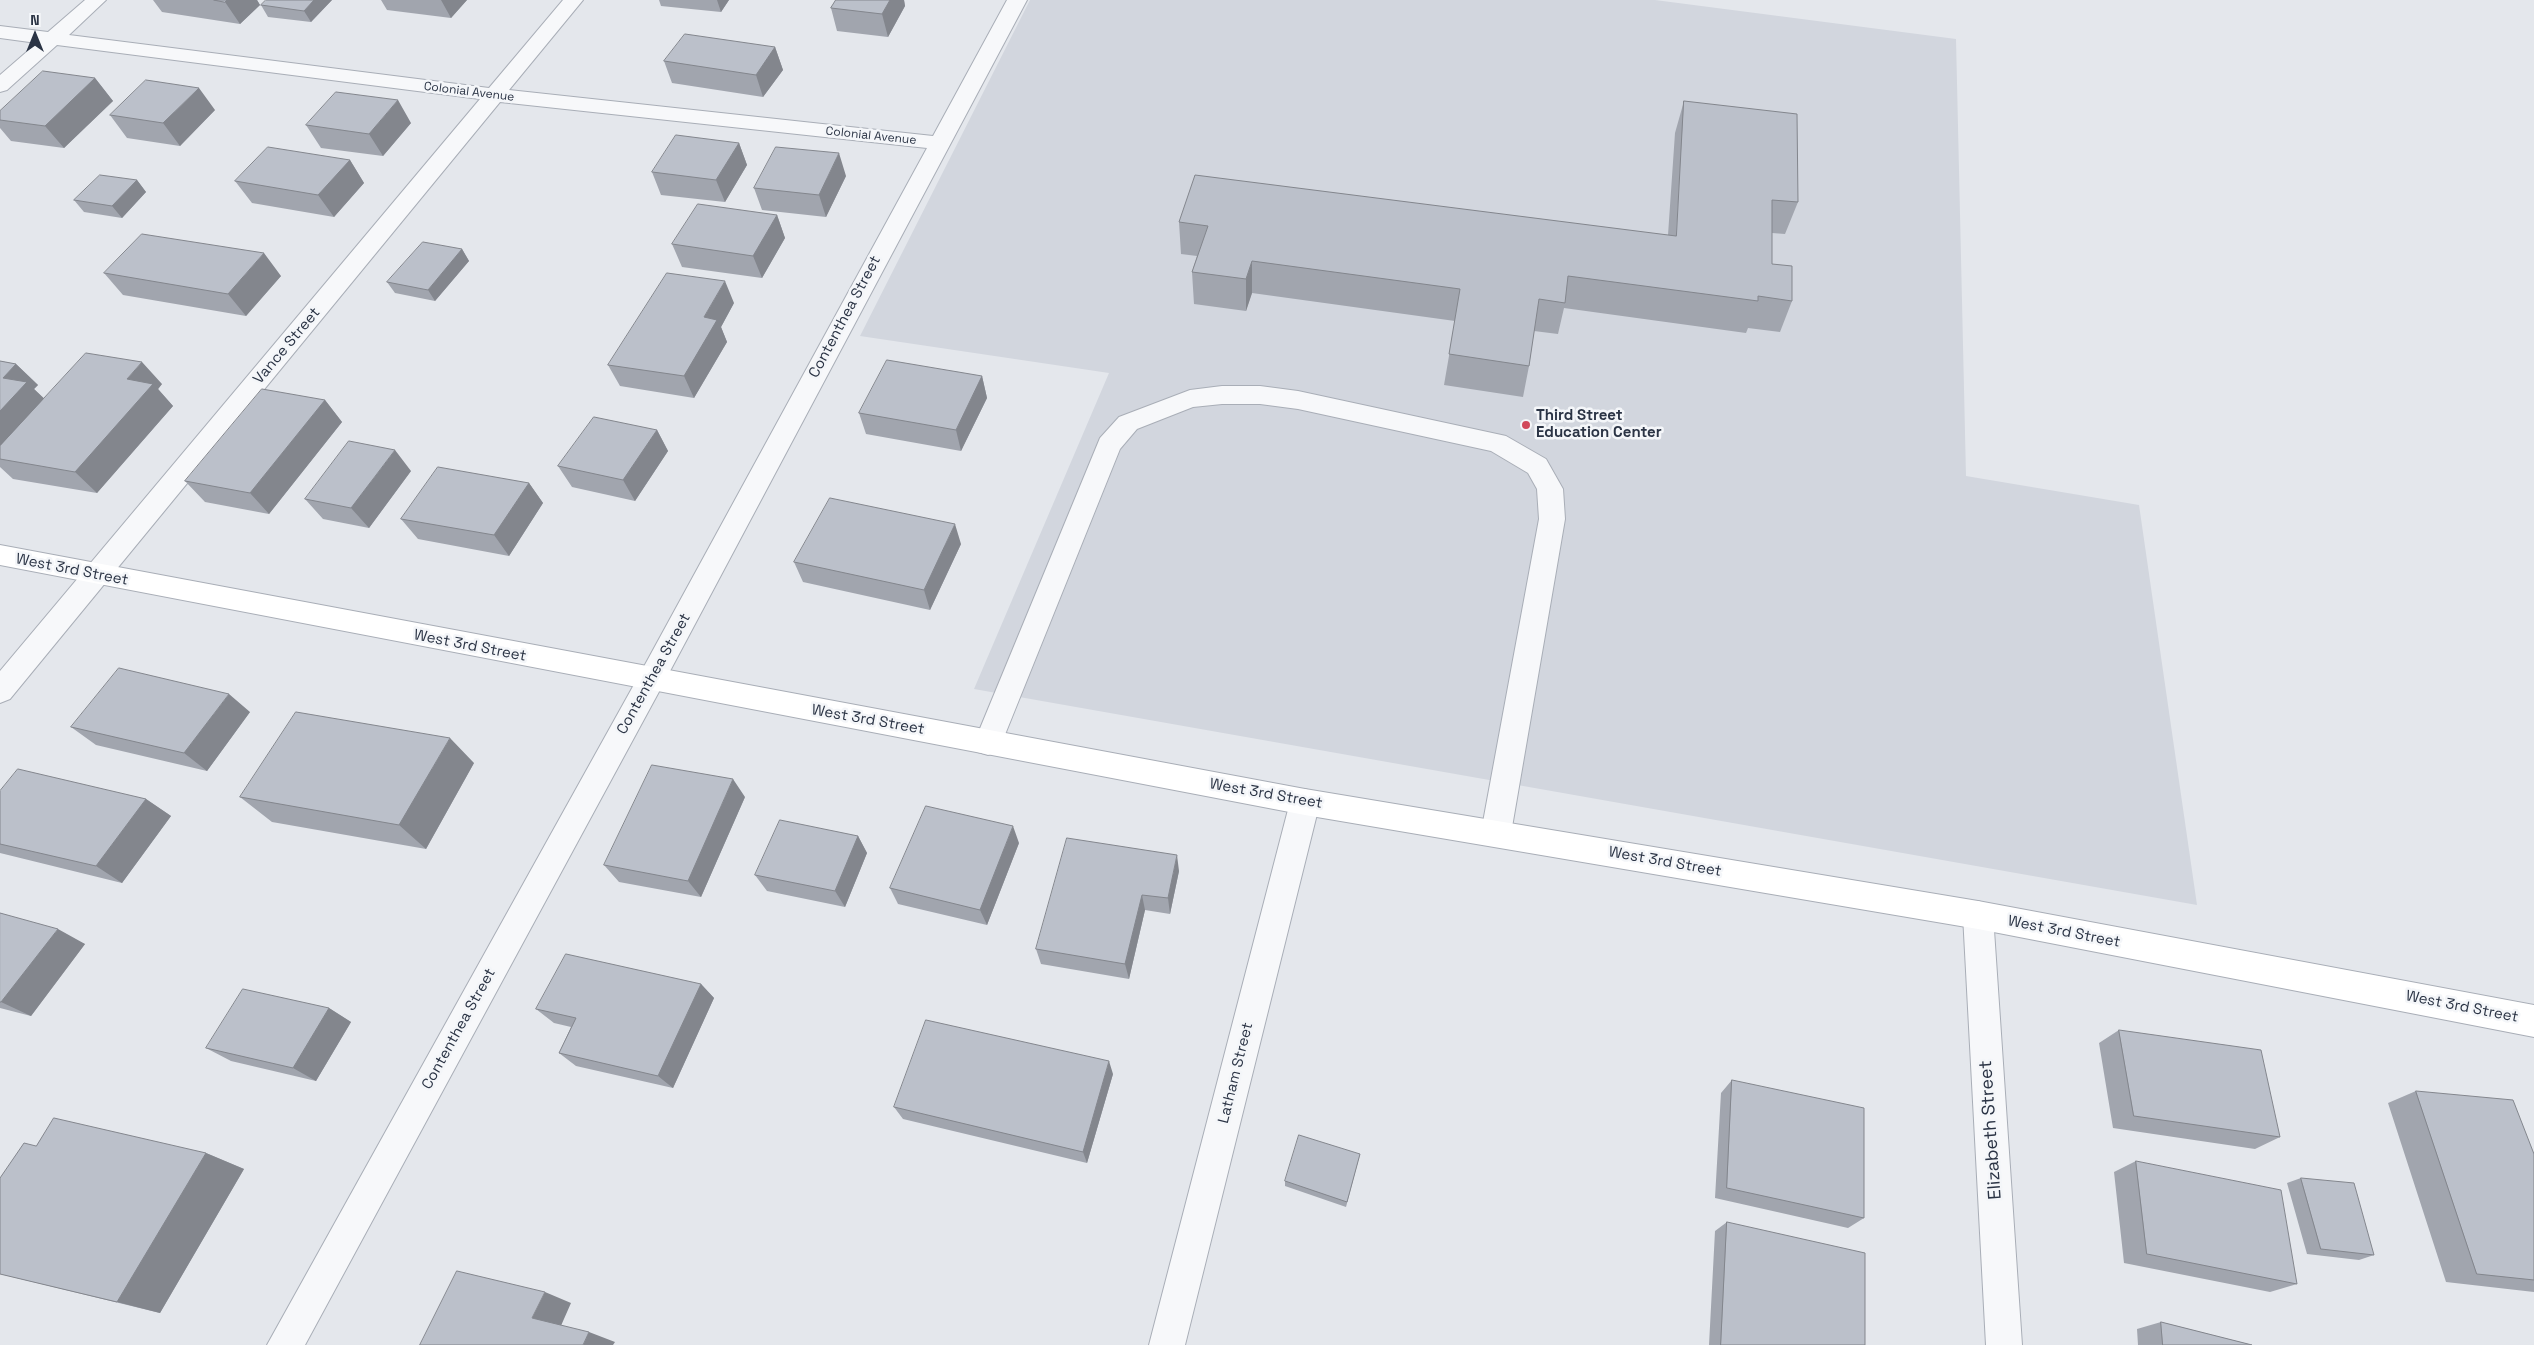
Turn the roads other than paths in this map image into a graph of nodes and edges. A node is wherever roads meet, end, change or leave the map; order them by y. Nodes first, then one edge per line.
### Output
1 (96, 0) edge
2 (573, 0) edge
3 (1017, 0) edge
4 (0, 32) edge
5 (53, 38) junction
6 (0, 86) edge
7 (496, 95) junction
8 (938, 143) junction
9 (0, 555) edge
10 (97, 575) junction
11 (651, 680) junction
12 (0, 691) edge
13 (988, 743) junction
14 (1305, 802) junction
15 (1496, 833) junction
16 (1978, 915) junction
17 (2534, 1021) edge
18 (285, 1345) edge
19 (1167, 1345) edge
20 (2004, 1345) edge

1 - 5 street
2 - 7 street, Vance Street
3 - 8 street, Contenthea Street
4 - 5 street, Colonial Avenue
5 - 6 street
5 - 7 street, Colonial Avenue
7 - 8 street, Colonial Avenue
7 - 10 street, Vance Street
8 - 11 street, Contenthea Street
9 - 10 street, West 3rd Street
10 - 11 street, West 3rd Street
10 - 12 street, Vance Street
11 - 13 street, West 3rd Street
11 - 18 street, Contenthea Street
13 - 14 street, West 3rd Street
13 - 15 street
14 - 15 street, West 3rd Street
14 - 19 street, Latham Street
15 - 16 street, West 3rd Street
16 - 17 street, West 3rd Street
16 - 20 street, Elizabeth Street

